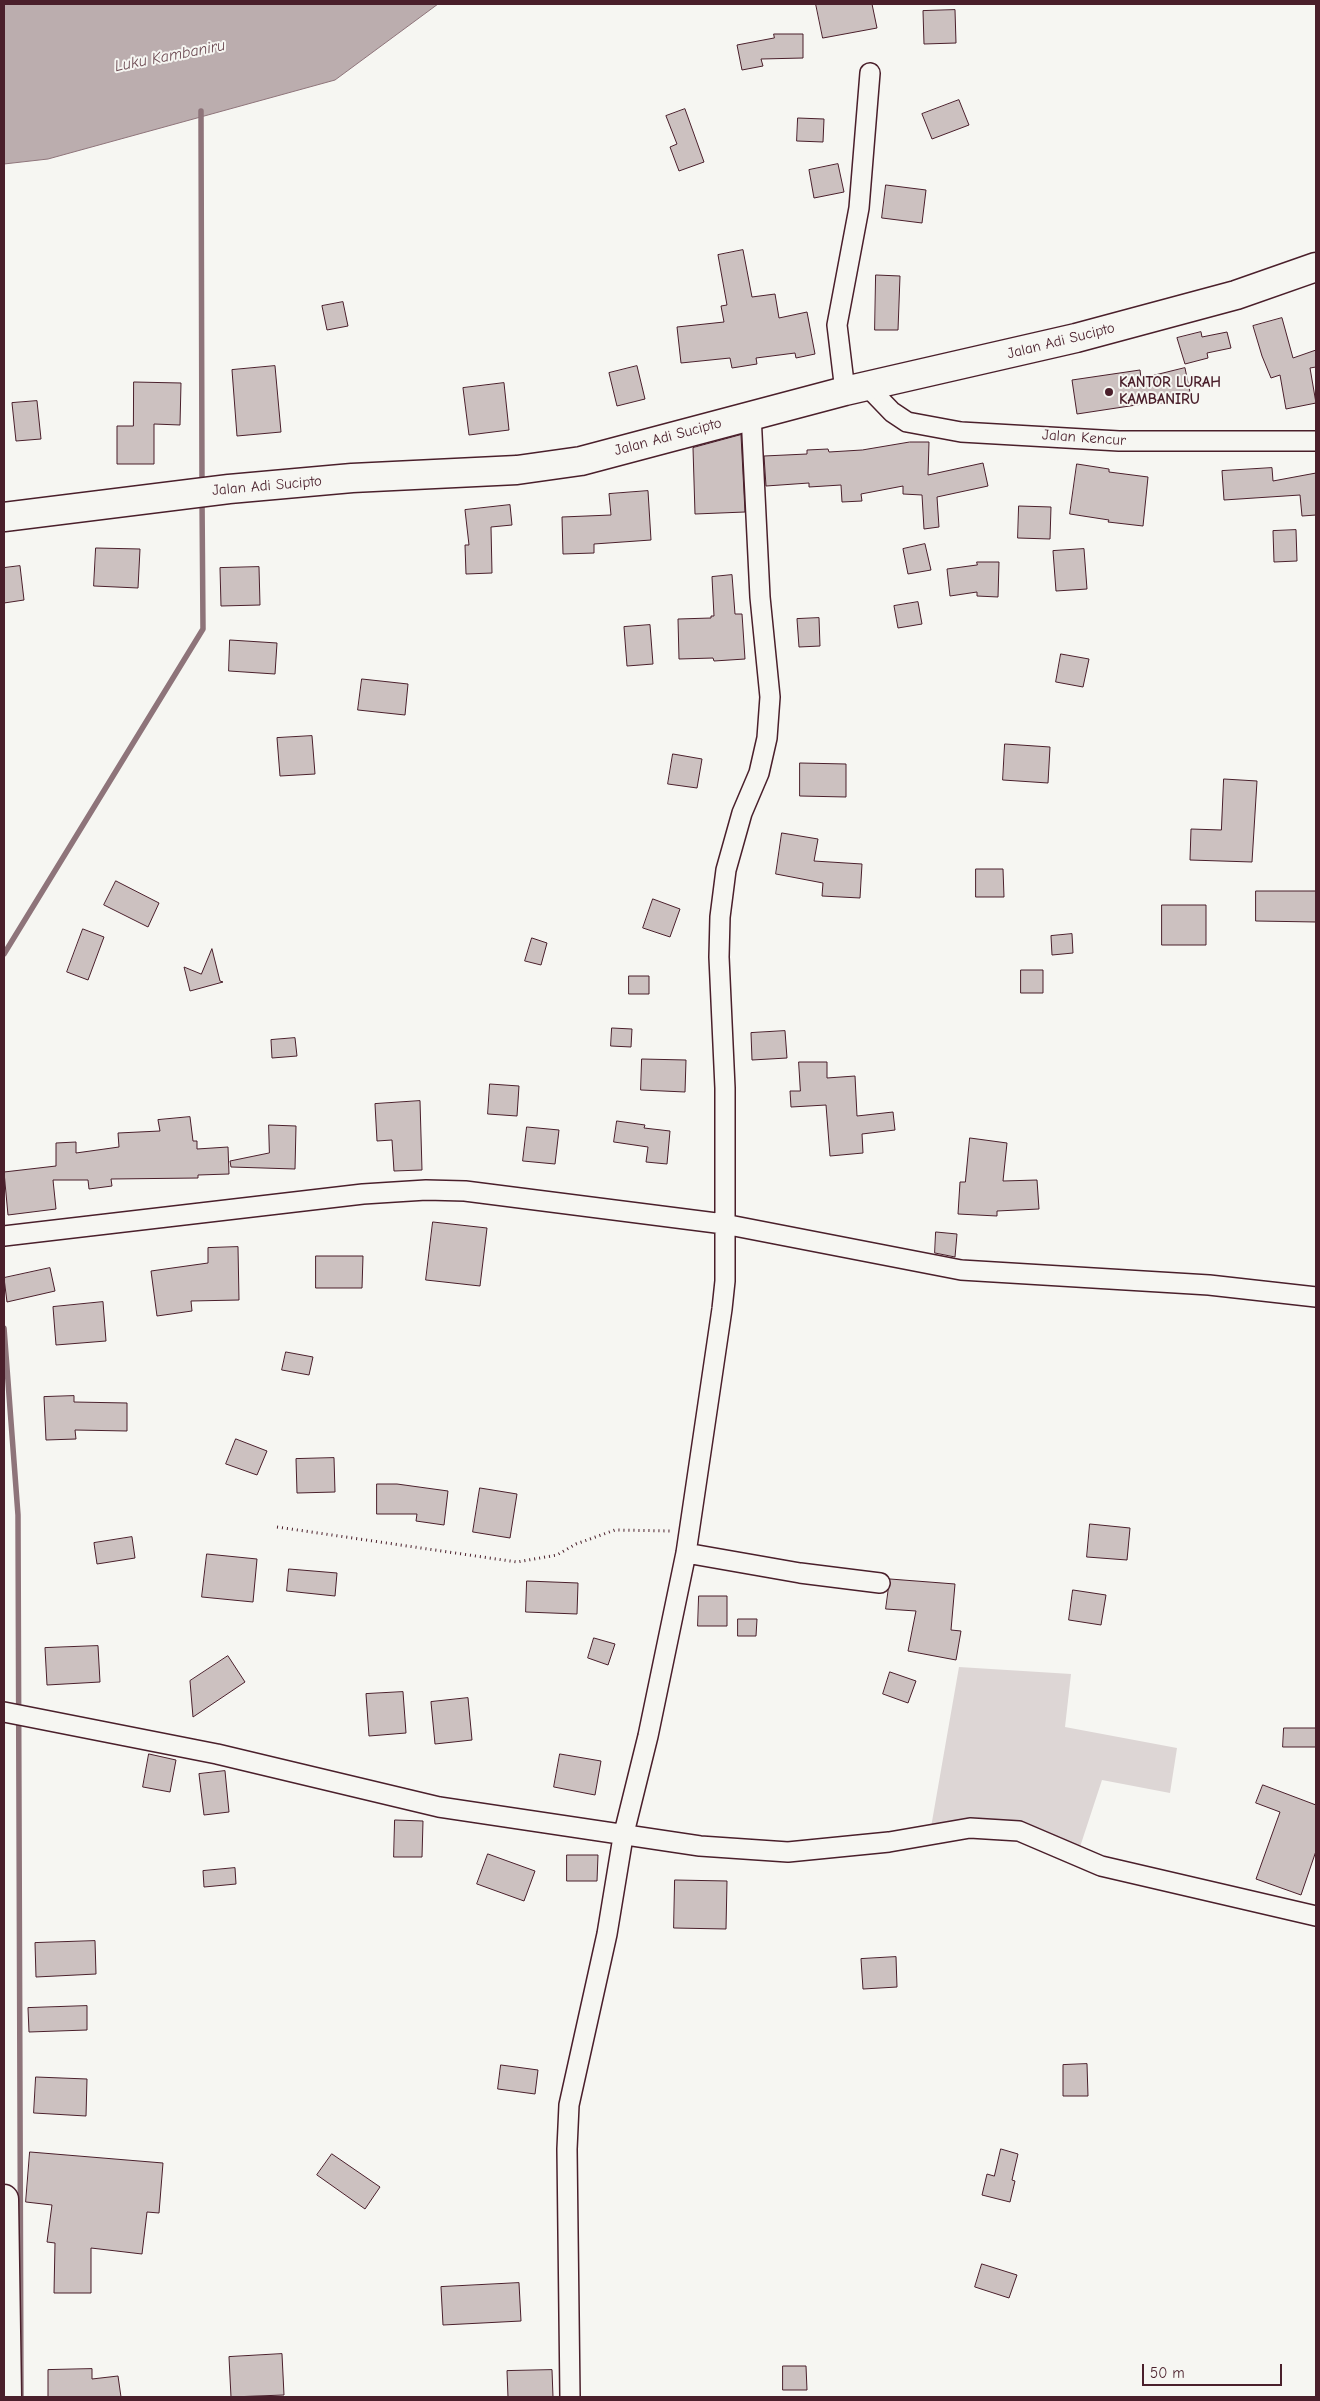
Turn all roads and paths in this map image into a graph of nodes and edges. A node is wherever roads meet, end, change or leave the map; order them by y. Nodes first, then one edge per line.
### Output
1 (870, 73) dead end
2 (1316, 267) edge
3 (856, 388) junction
4 (751, 414) junction
5 (1316, 441) edge
6 (4, 517) edge
7 (724, 1224) junction
8 (4, 1236) edge
9 (1316, 1297) edge
10 (278, 1527) dead end
11 (689, 1533) junction
12 (686, 1553) junction
13 (880, 1583) dead end
14 (7, 1712) edge
15 (623, 1836) junction
16 (1316, 1916) edge
17 (4, 2199) edge
18 (7, 2397) edge
19 (570, 2397) edge

1 - 3 street
2 - 3 highway, Jalan Adi Sucipto
3 - 4 highway, Jalan Adi Sucipto
3 - 5 street, Jalan Kencur
4 - 6 highway, Jalan Adi Sucipto
4 - 7 street
7 - 8 street
7 - 9 street
7 - 11 street
10 - 11 path
11 - 12 street
12 - 13 street
12 - 15 street
14 - 15 street
15 - 16 street
15 - 19 street
17 - 18 highway

